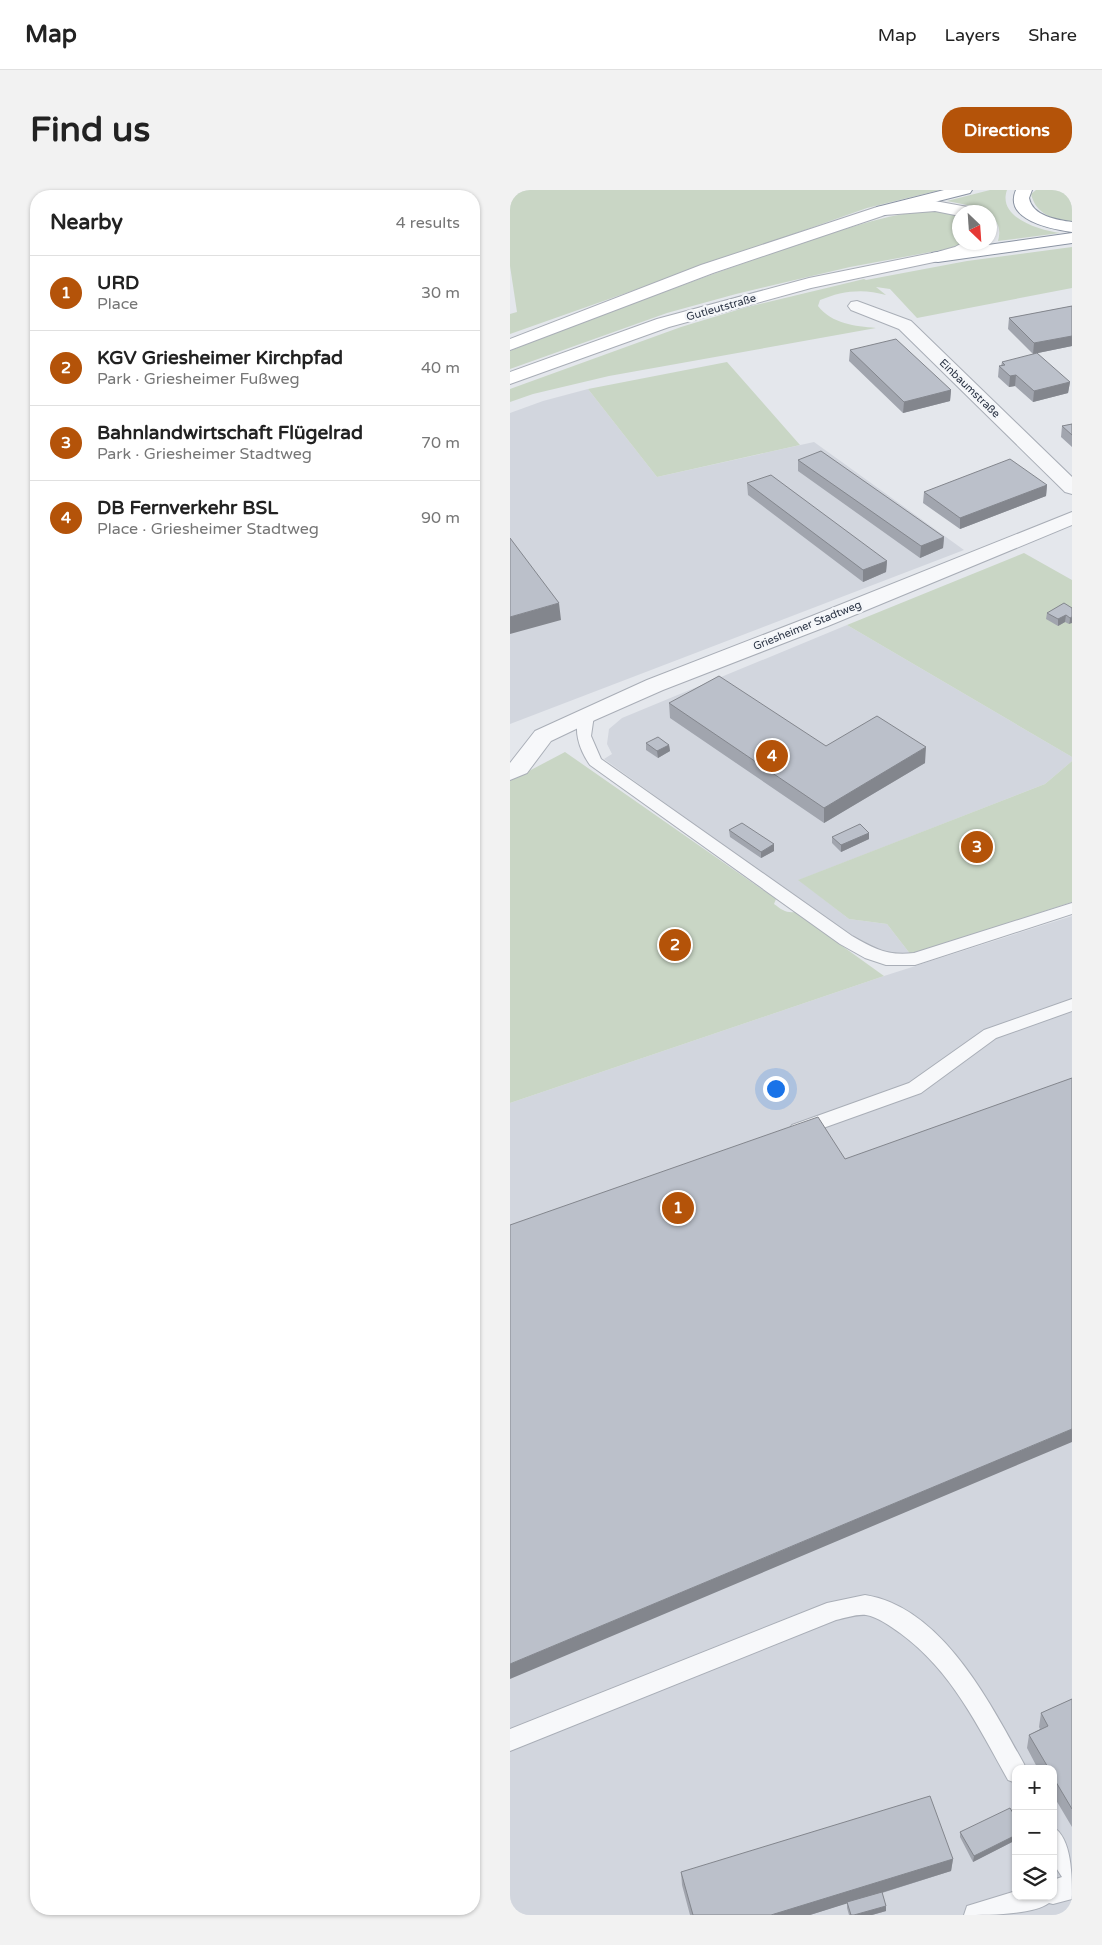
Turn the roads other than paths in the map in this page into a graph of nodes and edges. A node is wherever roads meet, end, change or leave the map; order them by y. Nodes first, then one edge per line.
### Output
1 (964, 190) edge
2 (1024, 190) edge
3 (952, 208) edge
4 (883, 210) junction
5 (1072, 227) edge
6 (1072, 238) edge
7 (962, 250) edge
8 (938, 257) junction
9 (857, 306) dead end
10 (510, 345) edge
11 (510, 378) edge
12 (1072, 488) edge
13 (1072, 518) edge
14 (587, 715) junction
15 (510, 773) edge
16 (1072, 908) edge
17 (1072, 1005) edge
18 (777, 1137) edge
19 (510, 1740) edge
20 (1012, 1765) edge
21 (1057, 1846) edge
22 (1072, 1872) edge
23 (1072, 1887) edge
24 (1057, 1891) edge
25 (1027, 1900) edge
26 (976, 1915) edge

1 - 4 main road
2 - 5 main road
3 - 4 main road
4 - 10 main road
6 - 8 main road
7 - 8 main road
8 - 11 main road, Gutleutstraße
9 - 12 street, Einbaumstraße
13 - 14 street, Griesheimer Stadtweg
14 - 15 street, Griesheimer Stadtweg
14 - 16 lane
17 - 18 lane
19 - 20 lane
21 - 22 lane
23 - 24 lane
25 - 26 lane

